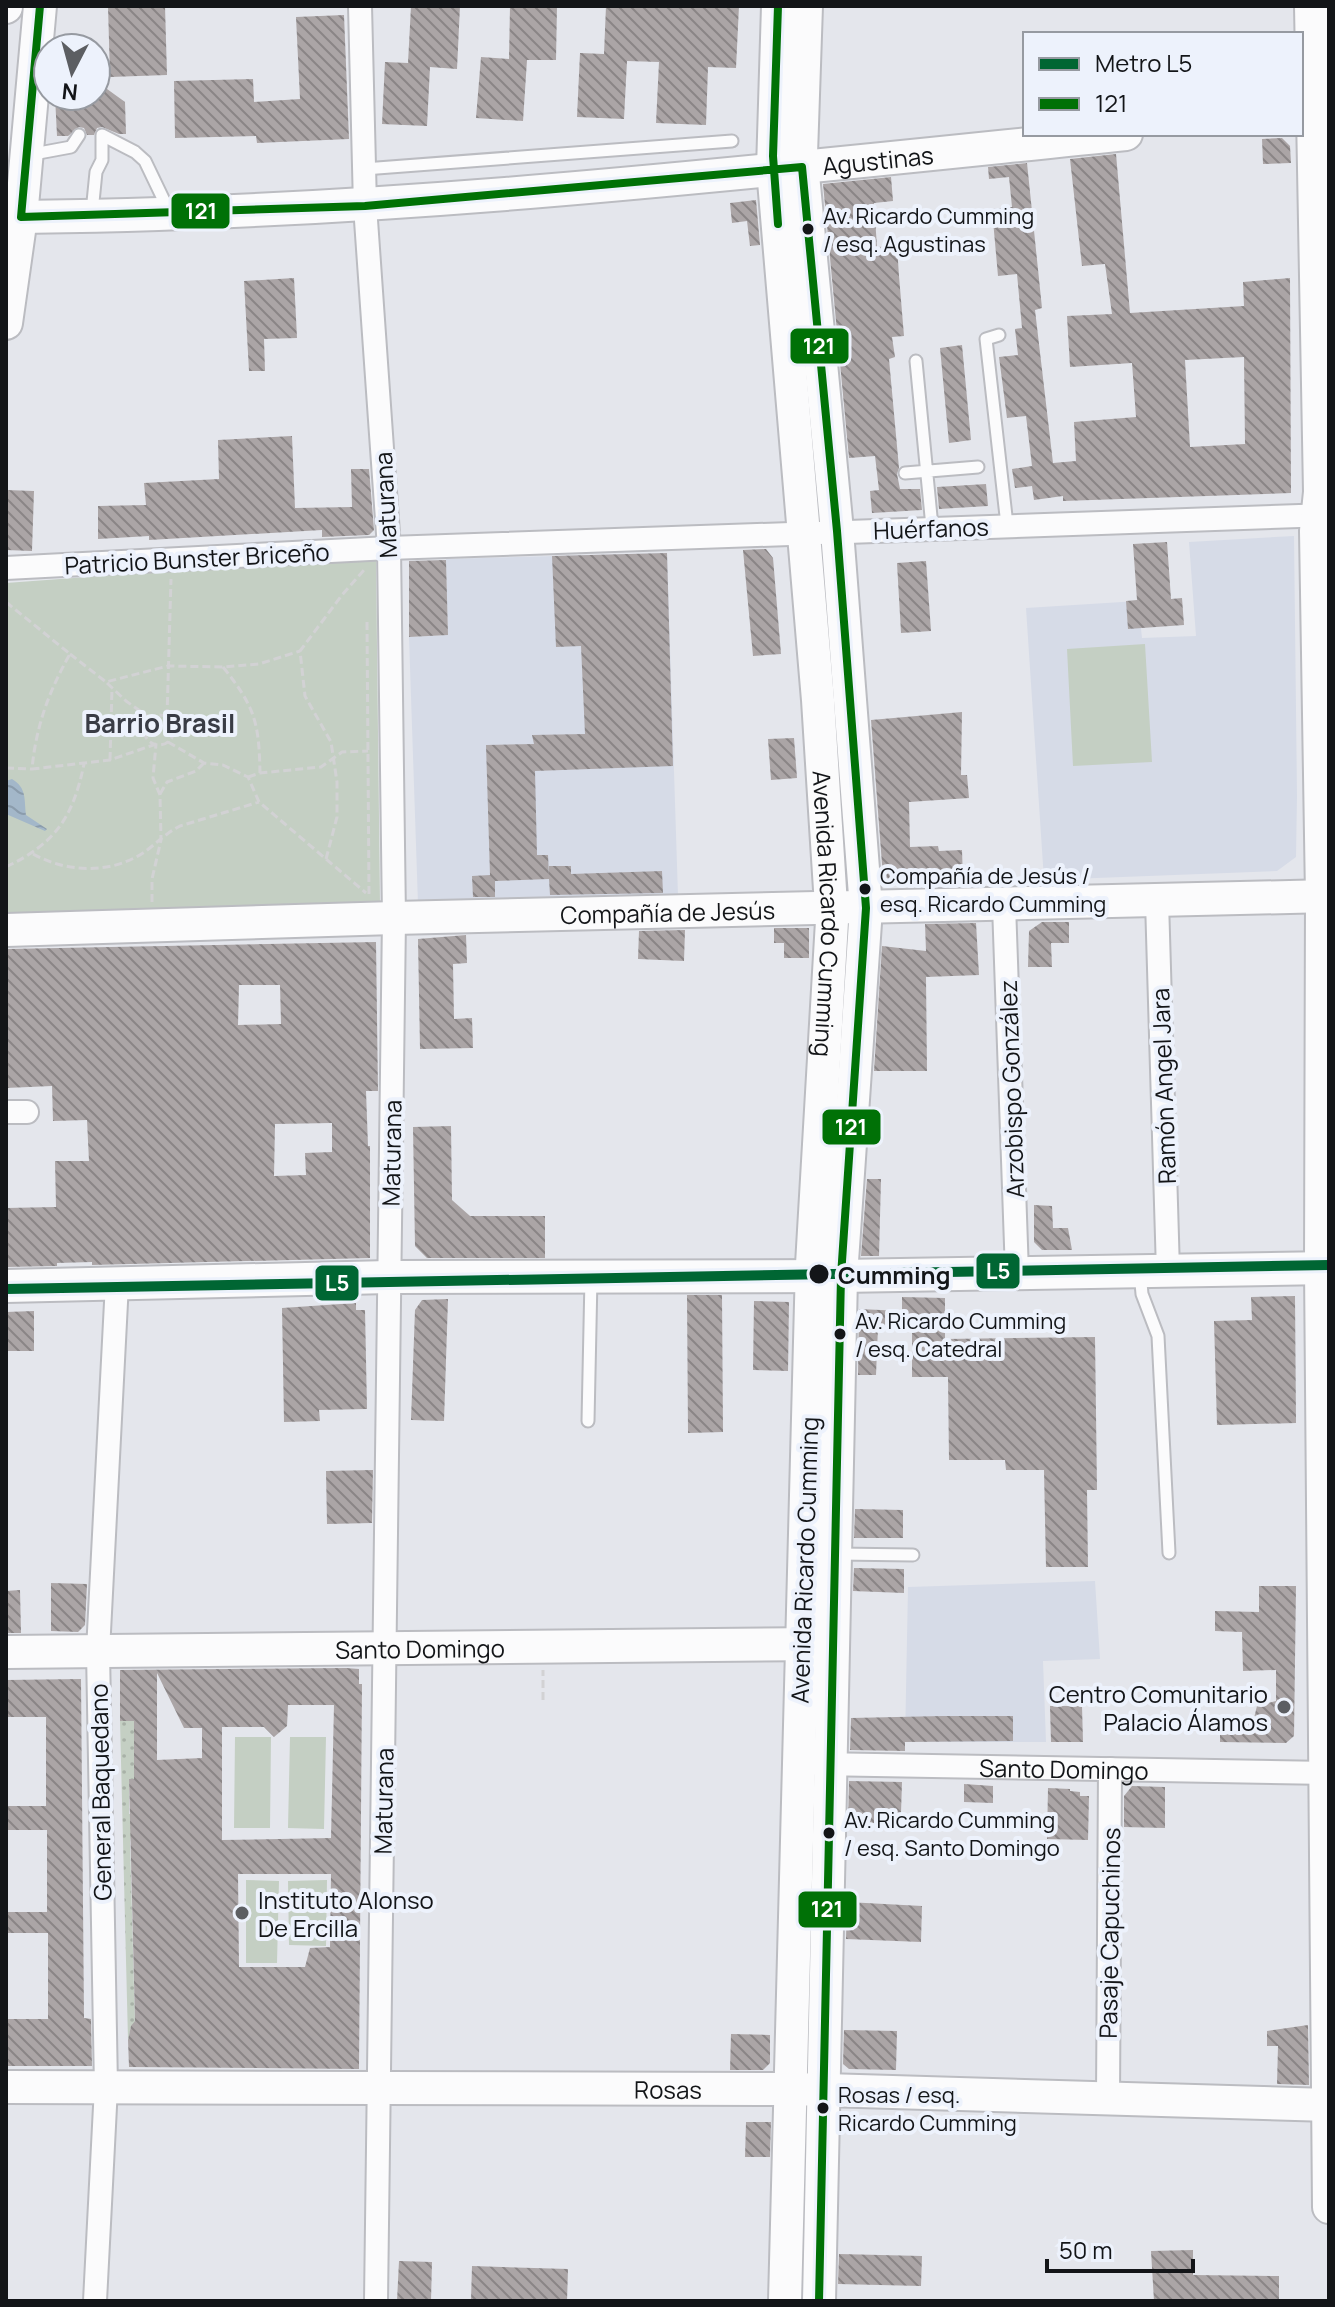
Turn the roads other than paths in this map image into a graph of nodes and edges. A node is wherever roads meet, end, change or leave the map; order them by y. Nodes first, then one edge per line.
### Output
1 (40, 6) edge
2 (360, 6) edge
3 (778, 6) edge
4 (806, 6) edge
5 (1311, 6) edge
6 (41, 32) edge
7 (35, 112) edge
8 (1314, 115) edge
9 (79, 135) dead end
10 (1106, 136) edge
11 (732, 141) dead end
12 (27, 155) junction
13 (787, 168) junction
14 (364, 169) junction
15 (365, 206) junction
16 (170, 213) junction
17 (91, 215) junction
18 (14, 217) edge
19 (6, 323) edge
20 (999, 335) dead end
21 (916, 361) dead end
22 (978, 467) dead end
23 (927, 471) junction
24 (905, 473) dead end
25 (1323, 516) edge
26 (1007, 525) junction
27 (932, 527) junction
28 (837, 531) junction
29 (803, 532) junction
30 (389, 548) junction
31 (6, 568) edge
32 (1324, 696) edge
33 (851, 698) junction
34 (818, 700) junction
35 (1326, 896) edge
36 (1157, 901) junction
37 (1004, 905) junction
38 (394, 906) junction
39 (866, 908) junction
40 (832, 909) junction
41 (6, 930) edge
42 (1325, 1268) edge
43 (1154, 1271) junction
44 (1017, 1273) junction
45 (591, 1275) junction
46 (826, 1276) junction
47 (389, 1277) junction
48 (117, 1283) junction
49 (6, 1286) edge
50 (1326, 1384) edge
51 (588, 1421) dead end
52 (1326, 1539) edge
53 (1169, 1553) dead end
54 (836, 1554) junction
55 (913, 1555) dead end
56 (802, 1644) junction
57 (834, 1645) junction
58 (384, 1648) junction
59 (98, 1651) junction
60 (6, 1652) edge
61 (798, 1763) junction
62 (831, 1764) junction
63 (1110, 1769) junction
64 (1327, 1773) edge
65 (6, 2087) edge
66 (106, 2087) junction
67 (379, 2089) junction
68 (792, 2089) junction
69 (825, 2090) junction
70 (1108, 2098) junction
71 (1328, 2104) edge
72 (1329, 2207) edge
73 (95, 2301) edge
74 (376, 2301) edge
75 (785, 2301) edge
76 (819, 2301) edge

1 - 6 main road
2 - 14 street, Maturana
3 - 13 main road, Avenida Ricardo Cumming
4 - 13 main road, Avenida Ricardo Cumming
5 - 8 main road
7 - 12 main road
8 - 25 main road
9 - 12 lane
10 - 13 main road, Agustinas
11 - 14 lane
12 - 18 main road
13 - 15 main road, Agustinas
13 - 28 main road, Avenida Ricardo Cumming
13 - 29 main road, Avenida Ricardo Cumming
14 - 15 street, Maturana
15 - 16 main road, Agustinas
15 - 30 street, Maturana
16 - 17 main road, Agustinas
16 - 17 lane
17 - 18 main road, Agustinas
18 - 19 main road
20 - 26 lane
21 - 23 lane
22 - 23 lane
23 - 24 lane
23 - 27 lane
25 - 26 street, Huérfanos
25 - 32 main road
26 - 27 street, Huérfanos
27 - 28 street, Huérfanos
28 - 29 street, Huérfanos
28 - 33 main road, Avenida Ricardo Cumming
29 - 30 street, Huérfanos
29 - 34 main road, Avenida Ricardo Cumming
30 - 31 street, Patricio Bunster Briceño
30 - 38 street, Maturana
32 - 35 main road
33 - 34 main road
33 - 39 main road, Avenida Ricardo Cumming
34 - 40 main road, Avenida Ricardo Cumming
35 - 36 main road, Compañía de Jesús
35 - 42 main road
36 - 37 main road, Compañía de Jesús
36 - 43 street, Ramón Angel Jara
37 - 39 main road, Compañía de Jesús
37 - 44 street, Arzobispo González
38 - 40 main road, Compañía de Jesús
38 - 41 main road, Compañía de Jesús
38 - 47 street, Maturana
39 - 40 main road, Compañía de Jesús
39 - 46 main road, Avenida Ricardo Cumming
40 - 46 main road, Avenida Ricardo Cumming
42 - 43 main road
42 - 50 main road
43 - 44 main road
43 - 53 lane
44 - 46 main road
45 - 46 main road
45 - 47 main road
45 - 51 lane
46 - 54 main road, Avenida Ricardo Cumming
46 - 56 main road, Avenida Ricardo Cumming
47 - 48 main road
47 - 58 street, Maturana
48 - 49 main road
48 - 59 street, General Baquedano
50 - 52 main road
52 - 64 main road
54 - 55 lane
54 - 57 main road, Avenida Ricardo Cumming
56 - 57 main road, Santo Domingo
56 - 58 main road, Santo Domingo
56 - 61 main road, Avenida Ricardo Cumming
57 - 62 main road, Avenida Ricardo Cumming
58 - 59 main road, Santo Domingo
58 - 67 street, Maturana
59 - 60 main road, Santo Domingo
59 - 66 street, General Baquedano
61 - 62 street, Santo Domingo
61 - 68 main road, Avenida Ricardo Cumming
62 - 63 street, Santo Domingo
62 - 69 main road, Avenida Ricardo Cumming
63 - 64 street, Santo Domingo
63 - 70 street, Pasaje Capuchinos
64 - 71 main road
65 - 66 main road, Rosas
66 - 67 main road, Rosas
66 - 73 street, General Baquedano
67 - 68 main road, Rosas
67 - 74 street, Maturana
68 - 69 main road, Rosas
68 - 75 main road, Avenida Ricardo Cumming
69 - 70 main road, Rosas
69 - 76 main road, Avenida Ricardo Cumming
70 - 71 main road, Rosas
71 - 72 main road

